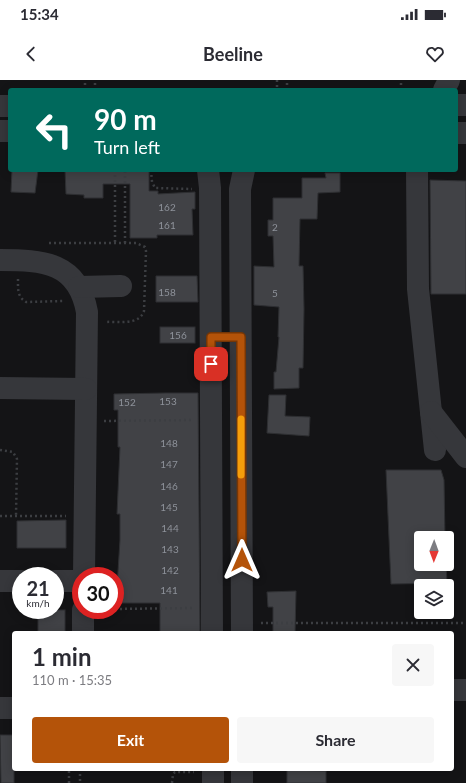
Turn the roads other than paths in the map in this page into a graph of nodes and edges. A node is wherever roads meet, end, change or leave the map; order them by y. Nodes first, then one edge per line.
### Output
1 (244, 172) edge
2 (417, 172) edge
3 (209, 179) edge
4 (9, 260) edge
5 (121, 286) dead end
6 (82, 294) junction
7 (211, 337) junction
8 (241, 337) junction
9 (0, 388) edge
10 (86, 389) junction
11 (431, 412) junction
12 (435, 450) dead end
13 (466, 457) edge
14 (84, 567) edge
15 (0, 580) edge
16 (12, 581) edge
17 (83, 619) edge
18 (242, 628) edge
19 (83, 631) edge
20 (212, 631) edge
21 (454, 690) edge
22 (466, 690) edge
23 (0, 708) edge
24 (12, 708) edge
25 (242, 771) edge
26 (242, 783) edge

1 - 8 street
2 - 11 street
3 - 7 street
4 - 6 street
5 - 6 street
6 - 10 street
7 - 8 street
7 - 20 street
8 - 18 street
9 - 10 street
10 - 14 street
11 - 12 street
11 - 13 street
15 - 16 street
17 - 19 street
21 - 22 street
23 - 24 street
25 - 26 street

